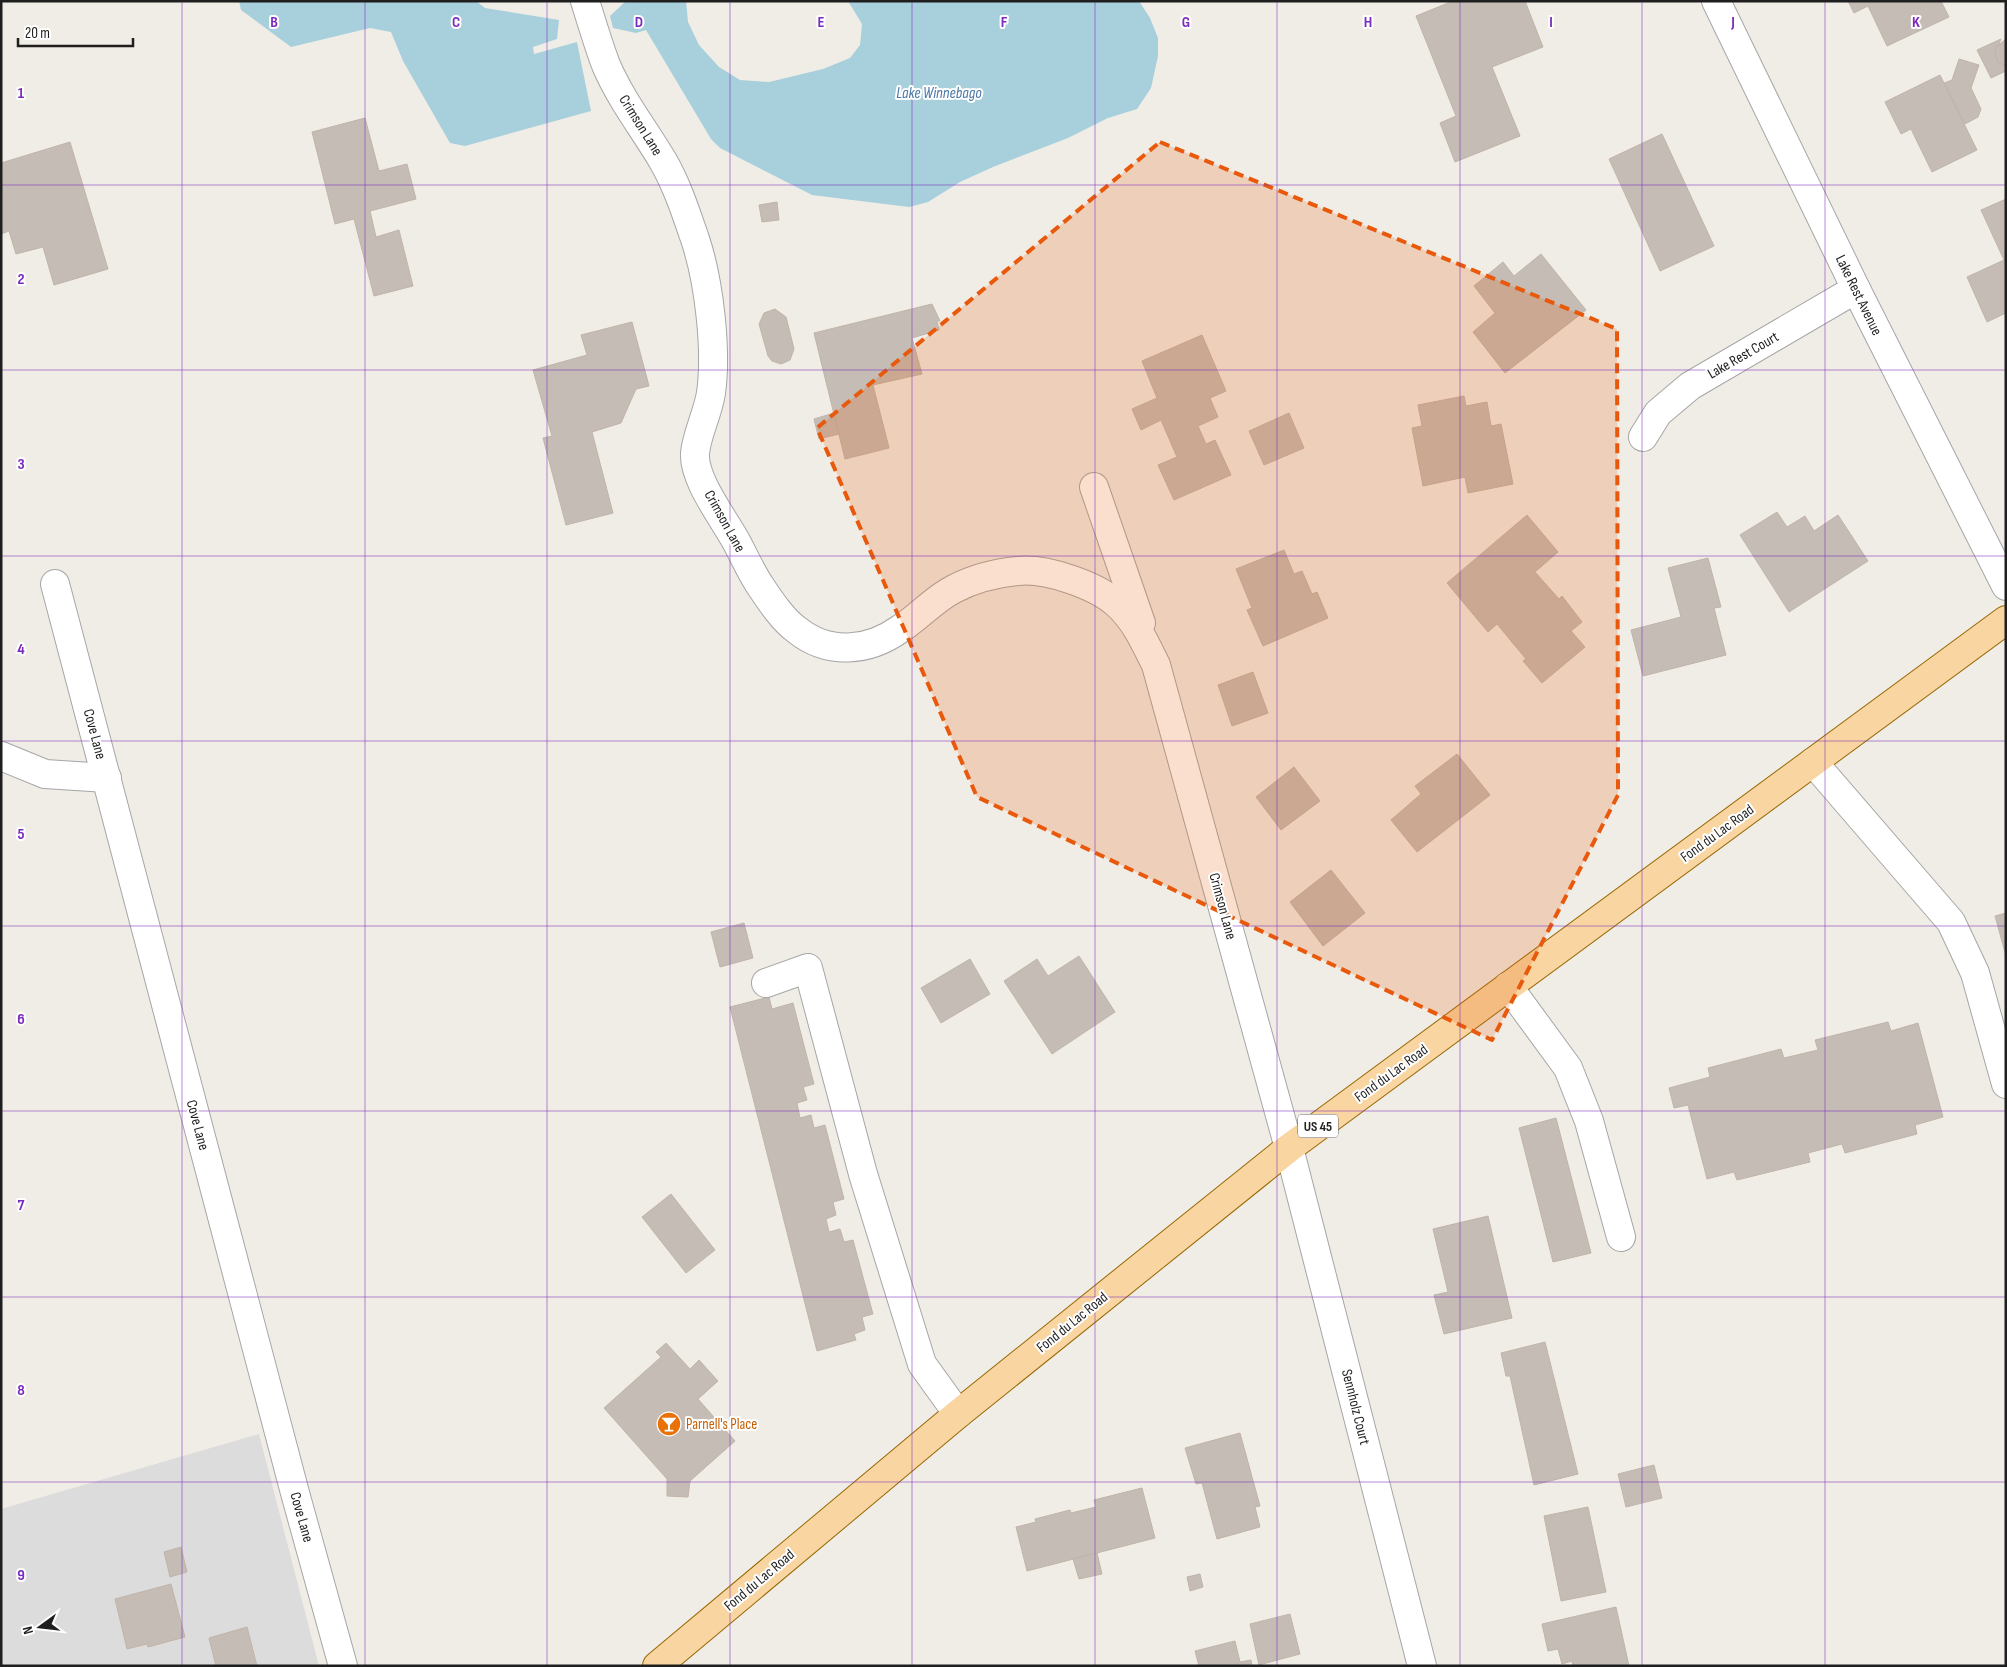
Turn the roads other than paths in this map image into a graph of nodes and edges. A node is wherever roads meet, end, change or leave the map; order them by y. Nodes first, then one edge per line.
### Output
1 (585, 1) edge
2 (1716, 1) edge
3 (1856, 289) junction
4 (1643, 437) dead end
5 (1094, 487) dead end
6 (55, 584) dead end
7 (2006, 586) edge
8 (2006, 620) edge
9 (1156, 665) junction
10 (1, 756) edge
11 (1813, 762) junction
12 (107, 778) junction
13 (766, 983) dead end
14 (1508, 986) junction
15 (2006, 1084) edge
16 (1289, 1148) junction
17 (1621, 1237) dead end
18 (958, 1414) junction
19 (343, 1666) edge
20 (657, 1666) edge
21 (1422, 1666) edge

1 - 9 street, Crimson Lane
2 - 3 street, Lake Rest Avenue
3 - 4 street, Lake Rest Court
3 - 7 street, Lake Rest Avenue
5 - 9 street, Crimson Lane
6 - 12 street, Cove Lane
8 - 11 main road, Fond du Lac Road / US 45
9 - 16 street, Crimson Lane
10 - 12 street
11 - 14 main road, Fond du Lac Road / US 45
11 - 15 street
12 - 19 street, Cove Lane
13 - 18 street
14 - 16 main road, Fond du Lac Road / US 45
14 - 17 street
16 - 18 main road, Fond du Lac Road / US 45
16 - 21 street, Sennholz Court
18 - 20 main road, Fond du Lac Road / US 45

